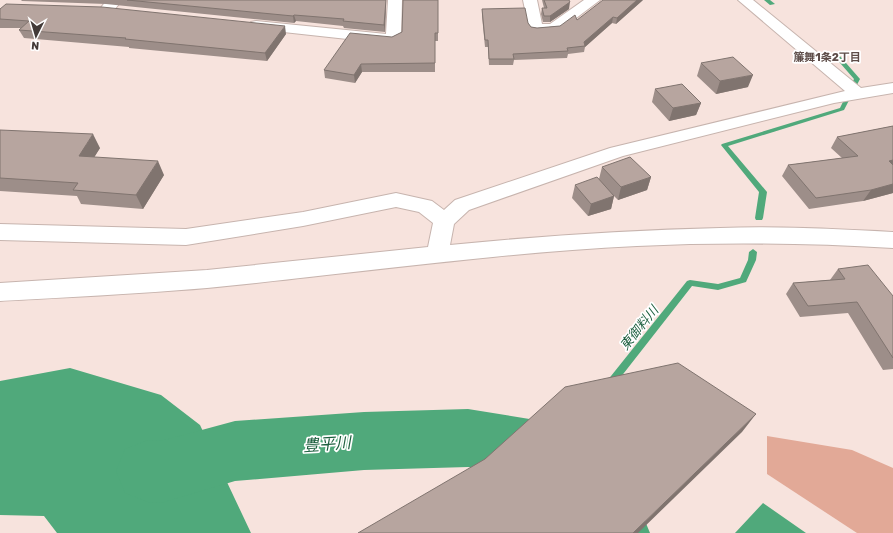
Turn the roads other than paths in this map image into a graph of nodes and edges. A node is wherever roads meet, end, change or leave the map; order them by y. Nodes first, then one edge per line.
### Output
1 (395, 0) edge
2 (530, 0) edge
3 (593, 0) edge
4 (745, 0) edge
5 (111, 5) edge
6 (91, 9) edge
7 (126, 12) edge
8 (243, 24) edge
9 (893, 88) edge
10 (858, 94) junction
11 (444, 221) junction
12 (0, 232) edge
13 (893, 240) edge
14 (438, 253) junction
15 (0, 292) edge

1 - 8 street
2 - 3 street
4 - 10 street
5 - 6 street
5 - 7 street
9 - 10 street
10 - 11 street
11 - 12 street
11 - 14 street
13 - 14 street
14 - 15 street

